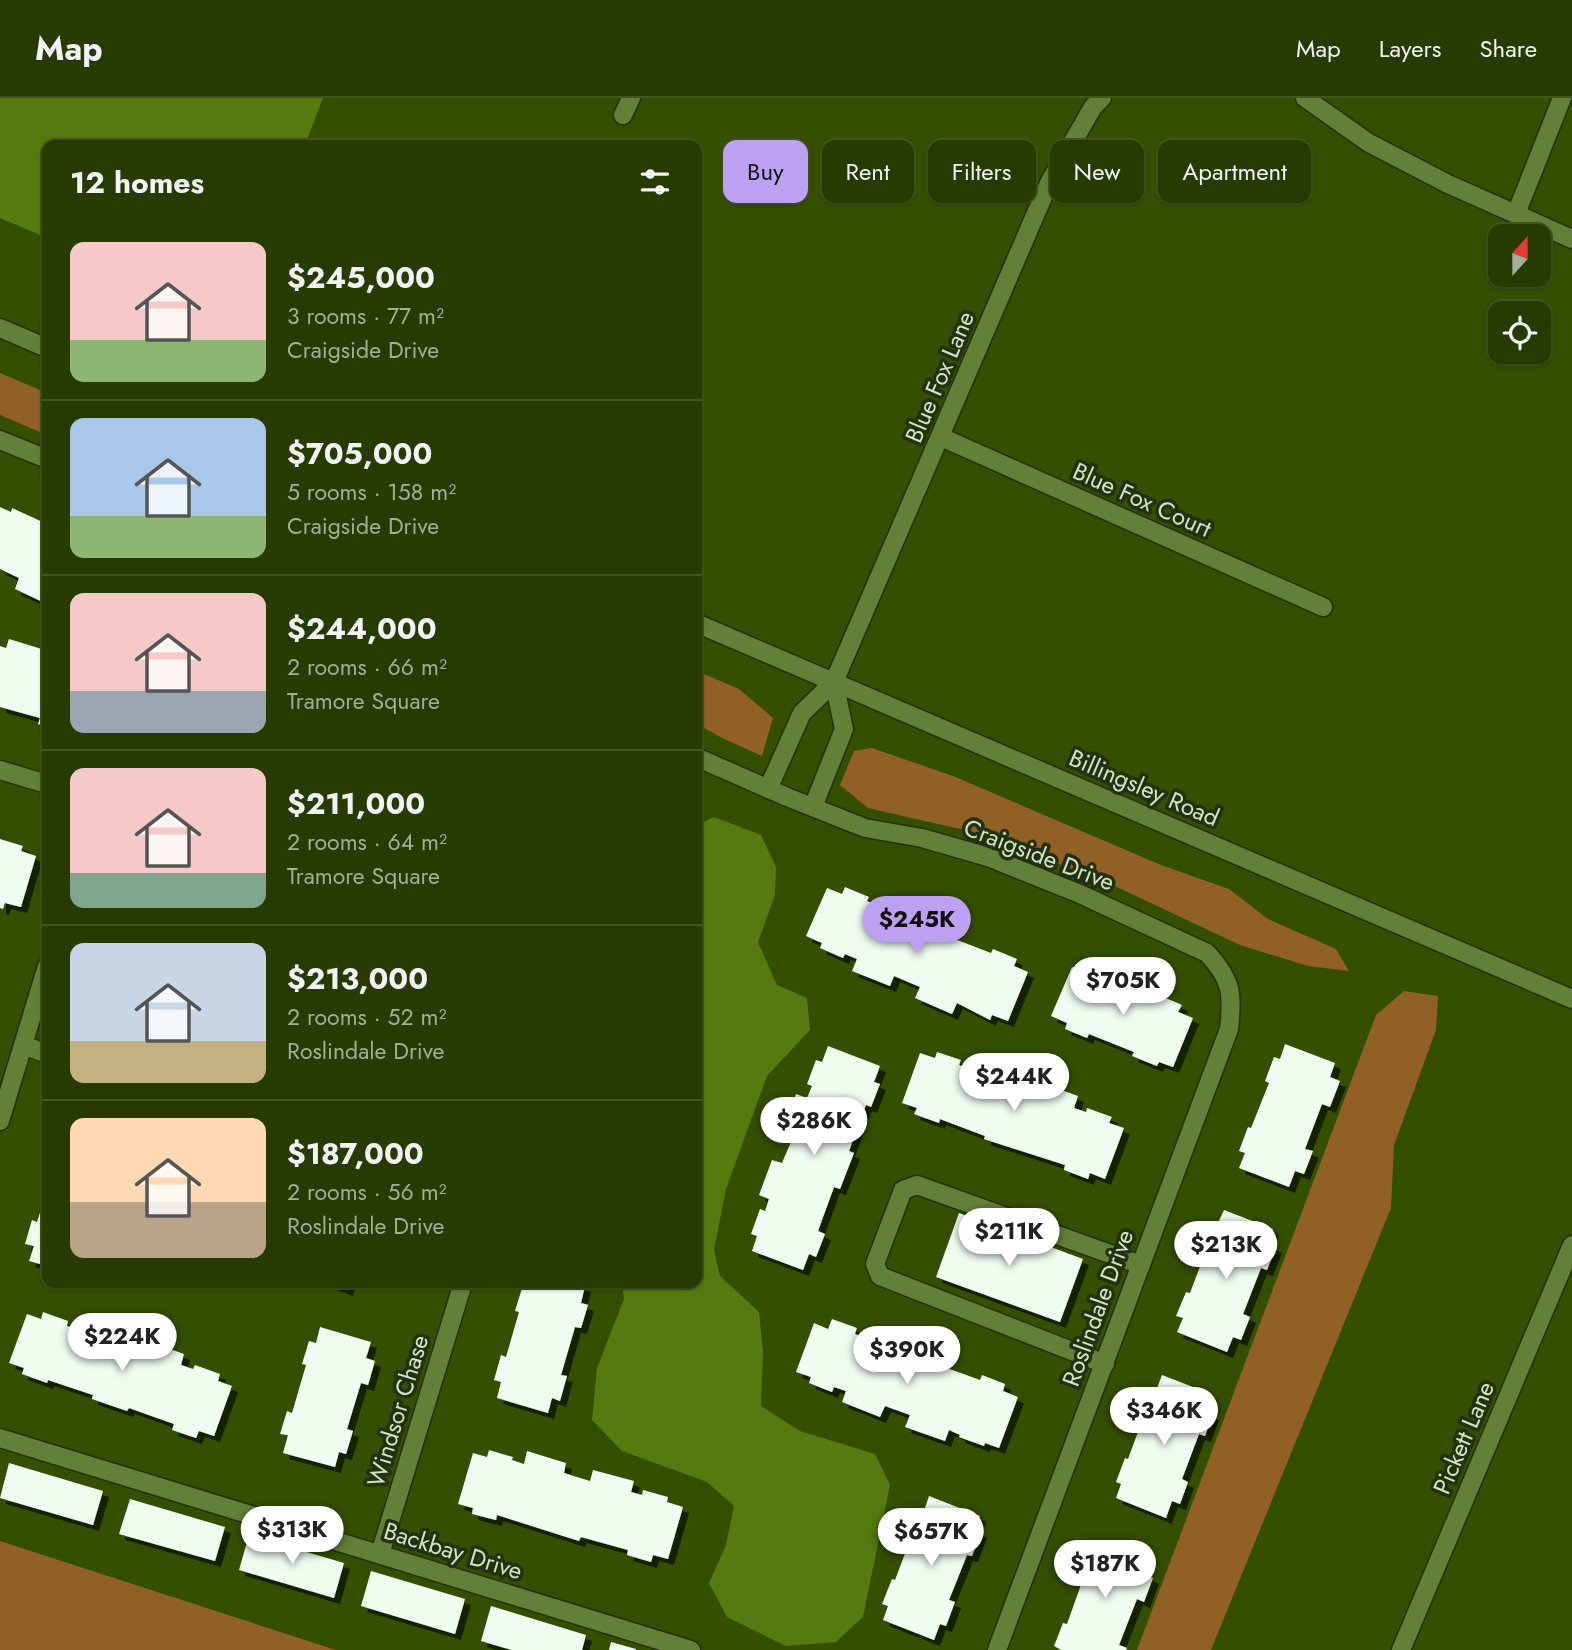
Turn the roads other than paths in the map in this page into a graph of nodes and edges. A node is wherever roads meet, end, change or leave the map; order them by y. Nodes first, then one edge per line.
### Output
1 (631, 98) edge
2 (1102, 98) edge
3 (1305, 98) edge
4 (1562, 98) edge
5 (623, 115) dead end
6 (1516, 214) junction
7 (1572, 239) edge
8 (0, 328) edge
9 (42, 346) edge
10 (942, 437) junction
11 (0, 440) edge
12 (42, 457) edge
13 (1323, 607) dead end
14 (702, 626) edge
15 (834, 682) junction
16 (702, 760) edge
17 (0, 770) edge
18 (42, 783) edge
19 (768, 789) junction
20 (813, 807) junction
21 (1228, 981) joint
22 (42, 982) edge
23 (1572, 999) edge
24 (23, 1045) junction
25 (42, 1052) edge
26 (3, 1099) edge
27 (0, 1121) edge
28 (1572, 1245) edge
29 (1141, 1265) junction
30 (461, 1288) edge
31 (1105, 1364) junction
32 (0, 1438) edge
33 (380, 1554) junction
34 (691, 1650) edge
35 (997, 1650) edge
36 (1401, 1650) edge

1 - 5 street
2 - 10 street, Blue Fox Lane
3 - 6 street
4 - 6 street
6 - 7 street
8 - 9 street
10 - 13 street, Blue Fox Court
10 - 15 street, Blue Fox Lane
11 - 12 street
14 - 15 street, Billingsley Road
15 - 19 street
15 - 20 street
15 - 23 street, Billingsley Road
16 - 19 street, Craigside Drive
17 - 18 street
19 - 20 street, Craigside Drive
20 - 21 street, Craigside Drive
21 - 29 street, Roslindale Drive
22 - 24 street
24 - 25 street
24 - 26 street
26 - 27 street
28 - 36 street, Pickett Lane
29 - 31 street, Roslindale Drive
29 - 31 street
30 - 33 street, Windsor Chase
31 - 35 street, Roslindale Drive
32 - 33 street, Backbay Drive
33 - 34 street, Backbay Drive

